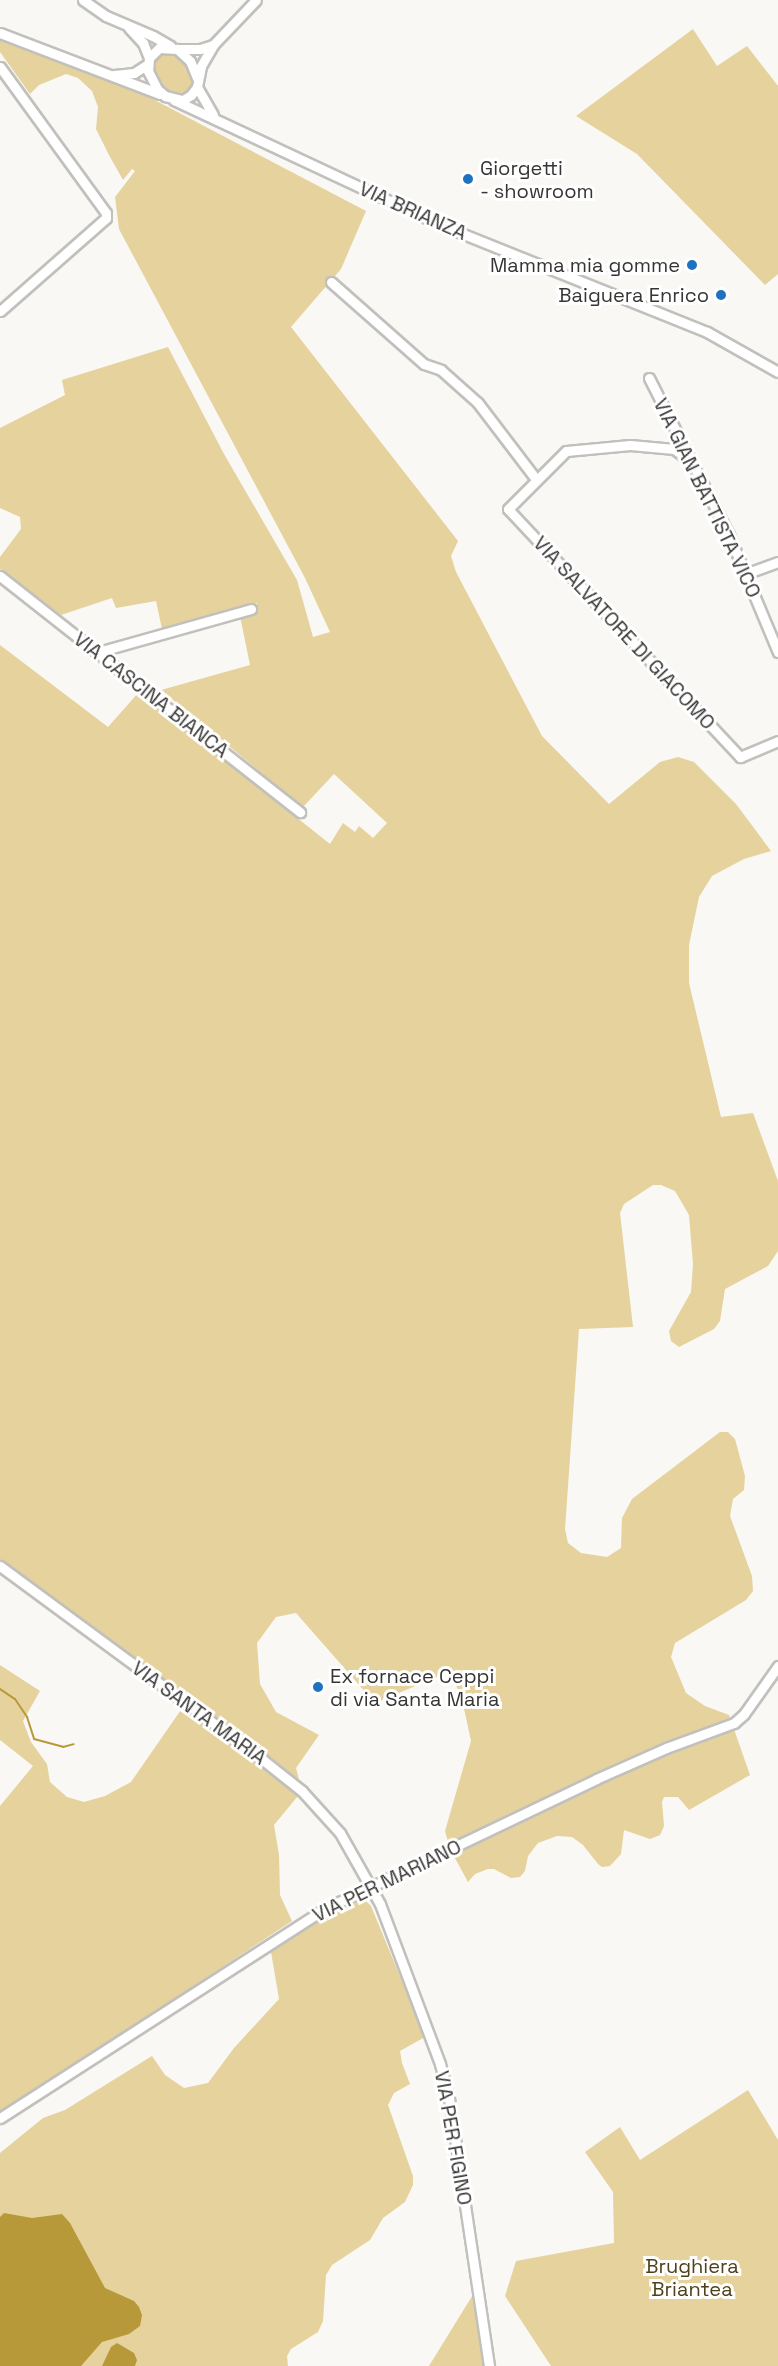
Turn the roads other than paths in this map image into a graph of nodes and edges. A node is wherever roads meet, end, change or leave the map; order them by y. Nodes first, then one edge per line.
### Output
1 (83, 0) edge
2 (256, 0) edge
3 (127, 26) junction
4 (0, 33) edge
5 (213, 45) junction
6 (173, 47) junction
7 (148, 61) junction
8 (0, 67) edge
9 (109, 75) junction
10 (197, 82) junction
11 (170, 98) junction
12 (215, 117) junction
13 (331, 282) dead end
14 (0, 311) edge
15 (778, 372) edge
16 (648, 378) dead end
17 (692, 462) junction
18 (536, 479) junction
19 (778, 562) edge
20 (745, 574) junction
21 (1, 577) edge
22 (251, 609) dead end
23 (98, 652) junction
24 (778, 652) edge
25 (778, 741) edge
26 (300, 812) dead end
27 (0, 1566) edge
28 (778, 1666) edge
29 (370, 1887) junction
30 (0, 2118) edge
31 (489, 2366) edge

1 - 3 street
2 - 5 street
3 - 6 street
3 - 7 street
4 - 9 street, VIA BRIANZA
5 - 6 street
5 - 10 street
6 - 7 street
6 - 10 street
7 - 9 street
7 - 11 street
8 - 14 street
9 - 11 street, VIA BRIANZA
10 - 11 street
10 - 12 street
11 - 12 street, VIA BRIANZA
12 - 15 street, VIA BRIANZA
13 - 18 street
16 - 17 street, VIA GIAN BATTISTA VICO
17 - 18 street, VIA SALVATORE DI GIACOMO
17 - 20 street, VIA GIAN BATTISTA VICO
18 - 25 street, VIA SALVATORE DI GIACOMO
19 - 20 street
20 - 24 street, VIA GIAN BATTISTA VICO
21 - 23 street, VIA CASCINA BIANCA
22 - 23 street
23 - 26 street, VIA CASCINA BIANCA
27 - 29 street, VIA SANTA MARIA
28 - 29 street, VIA PER MARIANO
29 - 30 street, VIA PER MARIANO
29 - 31 street, VIA PER FIGINO

